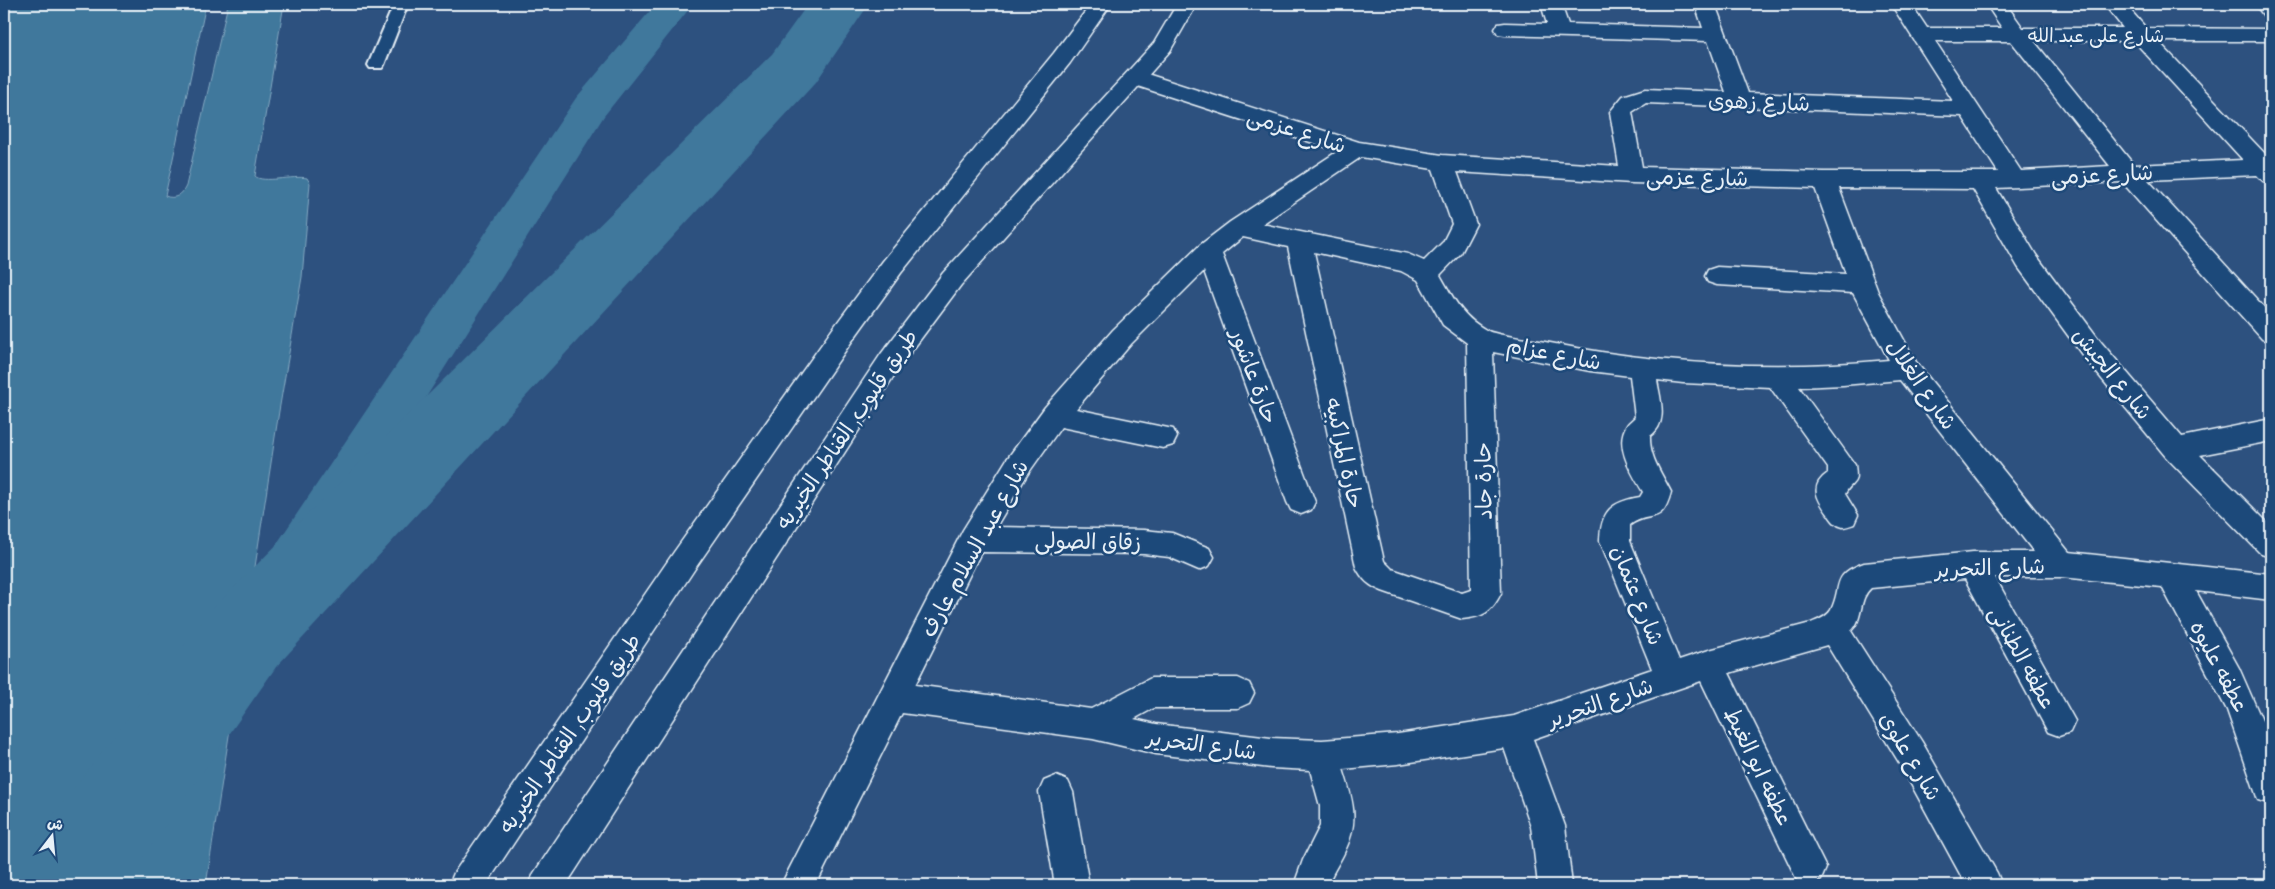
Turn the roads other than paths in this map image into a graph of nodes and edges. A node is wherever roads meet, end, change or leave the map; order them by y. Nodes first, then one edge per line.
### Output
1 (401, 4) edge
2 (1101, 4) edge
3 (1188, 4) edge
4 (1551, 4) edge
5 (1705, 4) edge
6 (1901, 4) edge
7 (1996, 4) edge
8 (2114, 4) edge
9 (2264, 4) edge
10 (2271, 12) edge
11 (1505, 29) dead end
12 (1560, 31) junction
13 (1920, 34) junction
14 (2017, 34) junction
15 (1716, 35) junction
16 (2140, 35) junction
17 (2271, 35) edge
18 (376, 65) dead end
19 (1136, 78) junction
20 (1740, 100) junction
21 (1968, 109) junction
22 (1357, 149) junction
23 (1442, 162) junction
24 (2268, 169) edge
25 (2128, 172) junction
26 (1632, 175) junction
27 (2014, 179) junction
28 (1824, 180) junction
29 (1980, 181) junction
30 (1239, 228) junction
31 (1299, 241) junction
32 (1209, 251) junction
33 (1427, 274) junction
34 (1717, 276) dead end
35 (1862, 284) junction
36 (2271, 332) edge
37 (1480, 339) junction
38 (1642, 369) junction
39 (1907, 369) junction
40 (1777, 377) junction
41 (1055, 415) junction
42 (2271, 430) edge
43 (1162, 437) dead end
44 (2176, 449) junction
45 (1301, 502) dead end
46 (1844, 515) dead end
47 (973, 540) junction
48 (2271, 545) edge
49 (1199, 557) dead end
50 (2062, 564) junction
51 (1973, 565) junction
52 (2171, 575) junction
53 (2271, 588) edge
54 (1462, 606) joint
55 (1833, 628) junction
56 (1709, 664) junction
57 (1672, 678) junction
58 (1238, 693) dead end
59 (893, 697) junction
60 (2058, 722) dead end
61 (1093, 724) junction
62 (1514, 731) junction
63 (1322, 755) junction
64 (2270, 789) edge
65 (1056, 792) dead end
66 (1809, 868) dead end
67 (466, 885) edge
68 (546, 885) edge
69 (798, 885) edge
70 (1072, 885) edge
71 (1311, 885) edge
72 (1555, 885) edge
73 (1985, 885) edge

1 - 18 lane
2 - 67 street, طريق قليوب, القناطر الخيريه
3 - 19 street, طريق قليوب, القناطر الخيريه
4 - 12 street
5 - 15 street
6 - 13 street
7 - 14 street
8 - 16 street
9 - 10 street
11 - 12 street
12 - 15 street
13 - 14 street, شارع على عبد الله
13 - 21 street
14 - 16 street, شارع على عبد الله
14 - 25 street
15 - 20 street
16 - 17 street, شارع على عبد الله
16 - 24 street
19 - 22 street, شارع عزمى
19 - 68 street, طريق قليوب, القناطر الخيريه
20 - 21 street, شارع زهوى
20 - 26 street, شارع زهوى
21 - 27 street
22 - 23 street, شارع عزمى
22 - 30 street, شارع عبد السلام عارف
23 - 26 street, شارع عزمى
23 - 33 street
24 - 25 street, شارع عزمى
25 - 27 street, شارع عزمى
25 - 36 street
26 - 28 street, شارع عزمى
27 - 29 street, شارع عزمى
28 - 29 street, شارع عزمى
28 - 35 street, شارع الغلال
29 - 44 street, شارع الجيش
30 - 31 street
30 - 32 street, شارع عبد السلام عارف
31 - 33 street
31 - 54 street, حارة المراكبيه
32 - 41 street, شارع عبد السلام عارف
32 - 45 street, حارة عاشور
33 - 37 street, شارع عزام
34 - 35 street
35 - 39 street, شارع الغلال
37 - 38 street, شارع عزام
37 - 54 street, حارة جاد
38 - 40 street, شارع عزام
38 - 57 street, شارع عثمان
39 - 40 street, شارع عزام
39 - 50 street, شارع الغلال
40 - 46 street
41 - 43 street
41 - 47 street, شارع عبد السلام عارف
42 - 44 street
44 - 48 street, شارع الجيش
47 - 49 street, زقاق الصولى
47 - 59 street, شارع عبد السلام عارف
50 - 51 street, شارع التحرير
50 - 52 street, شارع التحرير
51 - 55 street, شارع التحرير
51 - 60 street, عطفه الطنانى
52 - 53 street, شارع التحرير
52 - 64 street, عطفه عليوه
55 - 56 street, شارع التحرير
55 - 73 street, شارع علوى
56 - 57 street, شارع التحرير
56 - 66 street, عطفه ابو الغيط
57 - 62 street, شارع التحرير
58 - 61 street
59 - 61 street, شارع التحرير
59 - 69 street, شارع عبد السلام عارف
61 - 63 street, شارع التحرير
62 - 63 street, شارع التحرير
62 - 72 street
63 - 71 street
65 - 70 street

